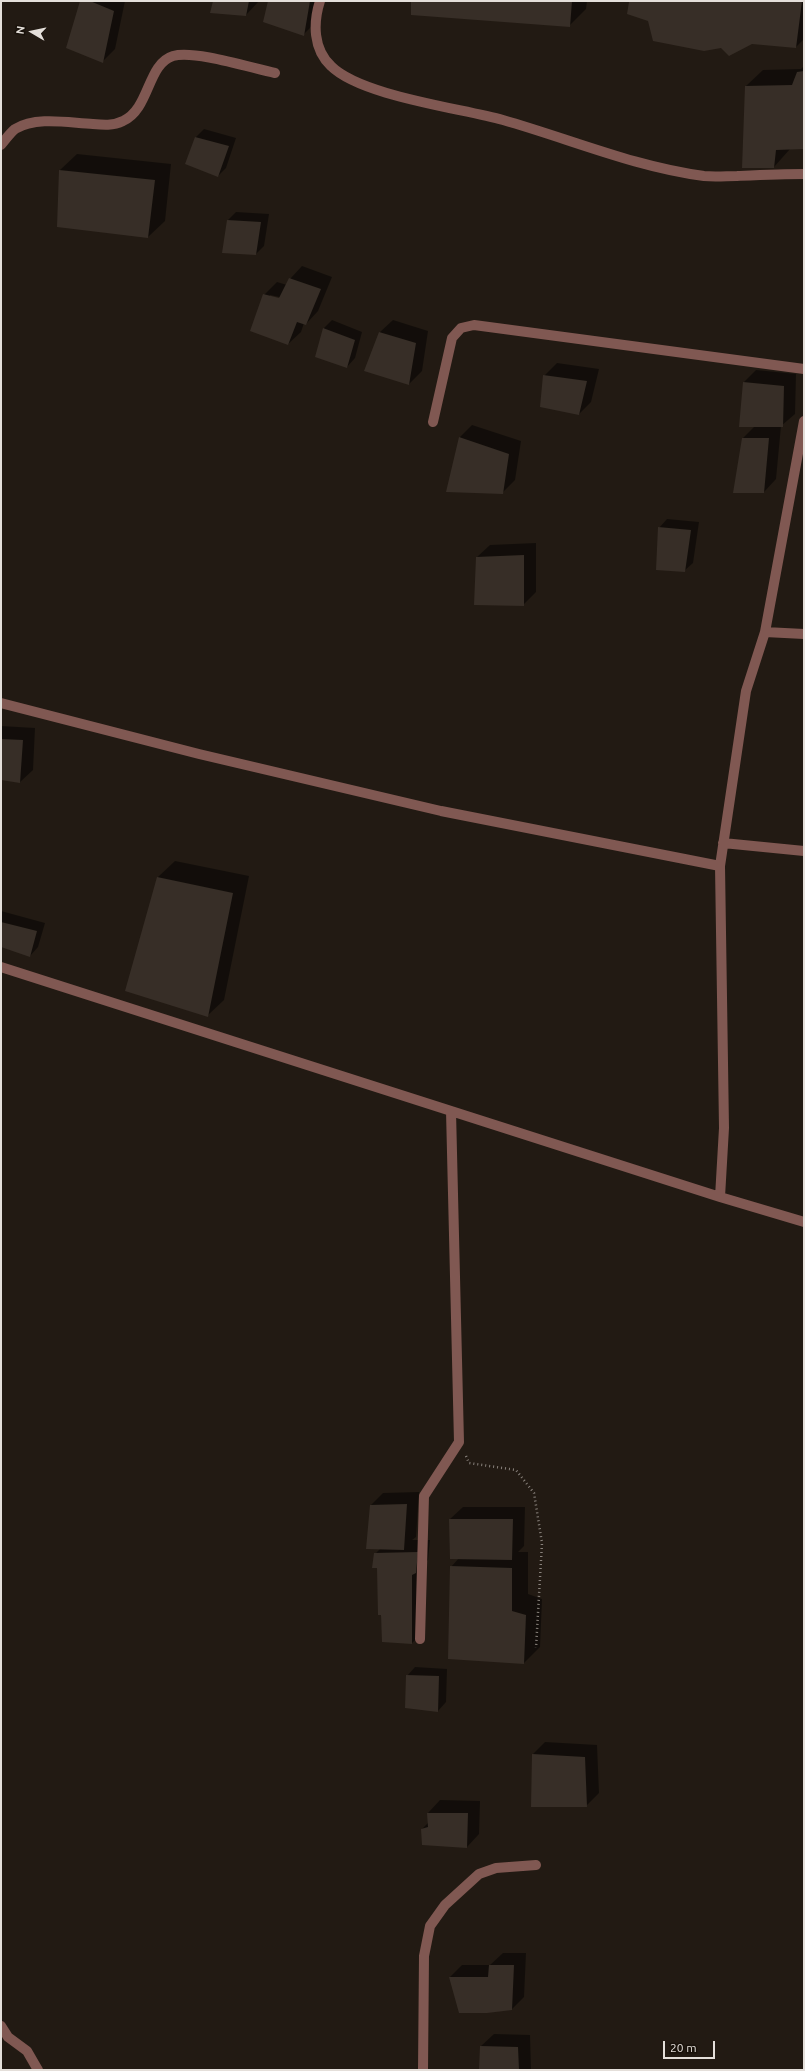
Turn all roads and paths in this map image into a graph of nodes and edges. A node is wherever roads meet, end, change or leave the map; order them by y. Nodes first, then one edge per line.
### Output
1 (320, 1) edge
2 (275, 73) dead end
3 (1, 145) edge
4 (804, 174) edge
5 (804, 369) edge
6 (804, 421) edge
7 (433, 422) dead end
8 (765, 632) junction
9 (804, 634) edge
10 (1, 703) edge
11 (723, 843) junction
12 (804, 851) edge
13 (720, 866) junction
14 (1, 967) edge
15 (451, 1111) junction
16 (720, 1197) junction
17 (804, 1222) edge
18 (459, 1442) junction
19 (420, 1639) dead end
20 (536, 1648) dead end
21 (536, 1865) dead end
22 (1, 2026) edge
23 (38, 2070) edge
24 (423, 2070) edge

1 - 4 street
2 - 3 street
5 - 7 street
6 - 8 street
8 - 9 street
8 - 11 street
10 - 13 street
11 - 12 street
11 - 13 street
13 - 16 street
14 - 15 street
15 - 16 street
15 - 18 street
16 - 17 street
18 - 19 street
18 - 20 path
21 - 24 street
22 - 23 street

